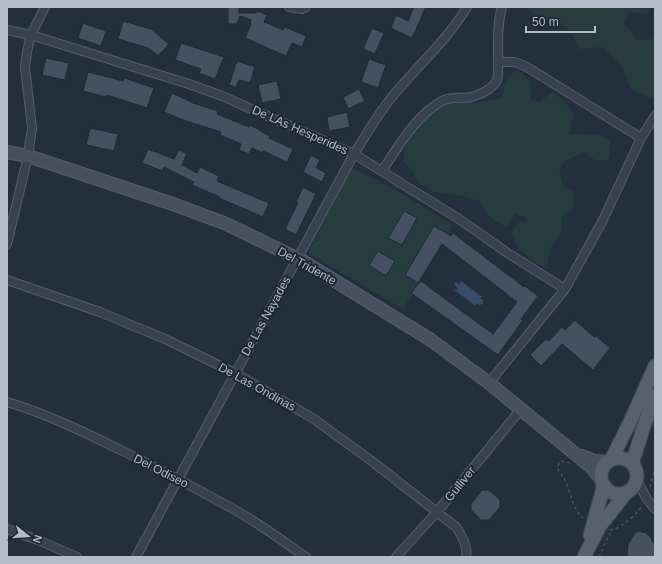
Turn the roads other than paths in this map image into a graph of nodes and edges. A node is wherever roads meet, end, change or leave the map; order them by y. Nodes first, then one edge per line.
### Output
1 (45, 7) edge
2 (289, 7) edge
3 (306, 7) edge
4 (467, 7) edge
5 (502, 7) edge
6 (7, 30) edge
7 (30, 34) junction
8 (498, 62) junction
9 (655, 116) edge
10 (641, 138) junction
11 (7, 152) edge
12 (354, 154) junction
13 (28, 156) junction
14 (382, 170) junction
15 (7, 244) edge
16 (298, 258) junction
17 (7, 280) edge
18 (565, 289) junction
19 (655, 366) edge
20 (235, 373) junction
21 (489, 382) junction
22 (655, 395) edge
23 (7, 402) edge
24 (521, 409) junction
25 (570, 450) junction
26 (609, 461) junction
27 (632, 464) junction
28 (178, 479) junction
29 (636, 479) junction
30 (603, 483) junction
31 (627, 492) junction
32 (655, 509) edge
33 (437, 512) junction
34 (601, 526) junction
35 (7, 529) edge
36 (64, 554) edge
37 (466, 555) edge
38 (77, 557) edge
39 (136, 557) edge
40 (306, 557) edge
41 (396, 557) edge
42 (584, 557) edge

1 - 7 street
2 - 3 street
4 - 12 street, De Las Nayades
5 - 8 street
6 - 7 street, De LAs Hesperides
7 - 12 street, De LAs Hesperides
7 - 13 street
8 - 10 street
8 - 14 street
9 - 10 street
10 - 18 street
11 - 13 main road, Del Tridente
12 - 14 street, De LAs Hesperides
12 - 16 street, De Las Nayades
13 - 15 street
13 - 16 main road, Del Tridente
14 - 18 street, De LAs Hesperides
16 - 20 street, De Las Nayades
16 - 21 main road, Del Tridente
17 - 20 street, De Las Ondinas
18 - 21 street
19 - 26 main road
20 - 28 street, De Las Nayades
20 - 33 street, De Las Ondinas
21 - 24 main road, Del Tridente
22 - 27 main road
23 - 28 street, Del Odiseo
24 - 25 main road, Del Tridente
24 - 33 street, Gulliver
25 - 26 main road, Del Tridente
25 - 30 main road, Del Tridente
26 - 27 main road
26 - 30 main road
27 - 29 main road
28 - 39 street, De Las Nayades
28 - 40 street, Del Odiseo
29 - 31 main road
29 - 32 street
30 - 31 main road
30 - 34 main road
31 - 34 main road
33 - 37 street, De Las Ondinas
33 - 41 street, Gulliver
34 - 42 main road
35 - 36 street
36 - 38 street

